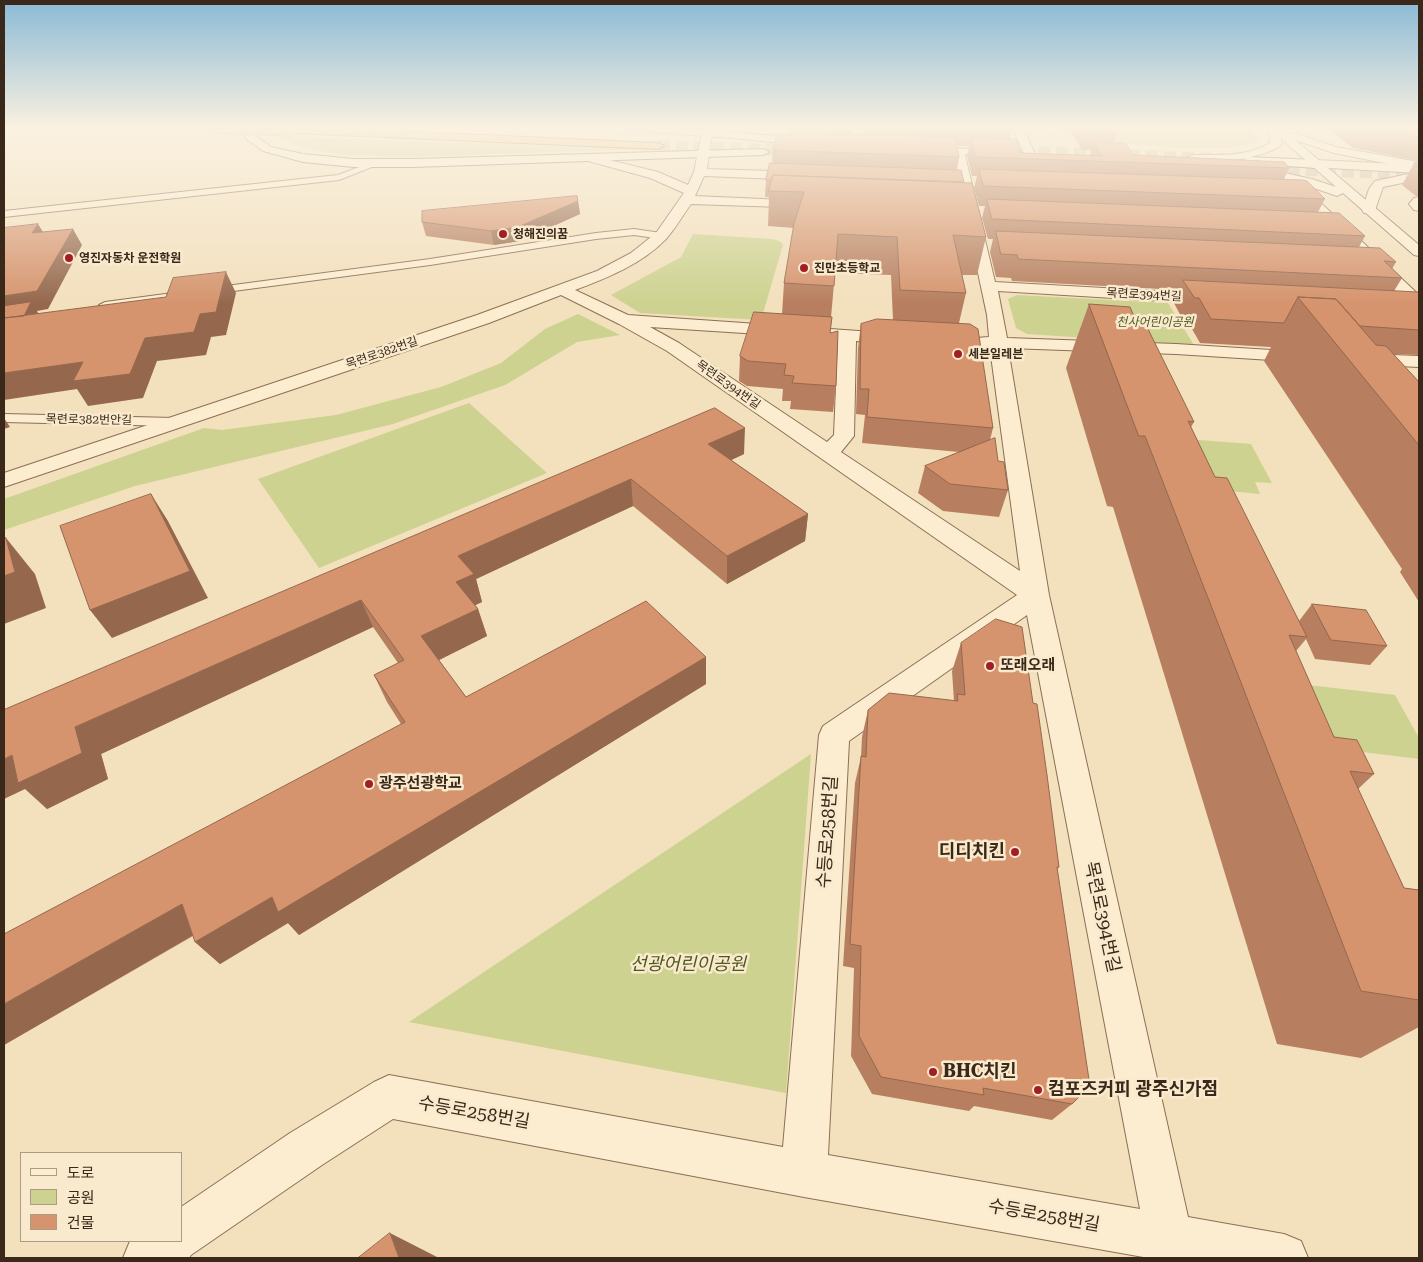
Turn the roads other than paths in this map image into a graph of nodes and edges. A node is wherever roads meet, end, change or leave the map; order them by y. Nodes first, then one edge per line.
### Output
1 (258, 186) edge
2 (682, 186) edge
3 (694, 186) edge
4 (967, 186) edge
5 (1318, 186) edge
6 (1341, 186) edge
7 (1377, 186) edge
8 (1273, 193) edge
9 (689, 196) junction
10 (1419, 201) edge
11 (819, 205) edge
12 (1419, 207) edge
13 (1369, 210) junction
14 (4, 214) edge
15 (1318, 226) edge
16 (1338, 227) junction
17 (661, 236) junction
18 (1419, 252) edge
19 (1356, 263) edge
20 (1376, 264) junction
21 (988, 286) junction
22 (561, 289) junction
23 (1233, 300) edge
24 (1419, 304) edge
25 (90, 307) edge
26 (1400, 309) edge
27 (1419, 310) edge
28 (626, 320) junction
29 (847, 335) junction
30 (914, 339) edge
31 (961, 342) edge
32 (998, 343) junction
33 (1321, 358) edge
34 (1350, 360) edge
35 (1389, 362) junction
36 (1419, 362) edge
37 (1408, 382) edge
38 (4, 418) edge
39 (174, 422) junction
40 (828, 454) junction
41 (4, 480) edge
42 (1036, 595) junction
43 (804, 1174) junction
44 (182, 1234) edge
45 (1168, 1238) junction
46 (171, 1242) edge
47 (147, 1258) edge
48 (1284, 1258) edge

1 - 14 lane
2 - 9 street
3 - 9 street, 목련로382번길
4 - 21 street, 목련로394번길
5 - 13 street
6 - 13 street
7 - 13 street
8 - 16 street
9 - 11 street
9 - 17 street, 목련로382번길
10 - 12 street
13 - 18 street
15 - 16 street
16 - 20 street
17 - 22 street, 목련로382번길
17 - 25 lane
19 - 20 street
20 - 24 street
21 - 23 street, 목련로394번길
21 - 32 street, 목련로394번길
22 - 28 street, 목련로394번길
22 - 39 street, 목련로382번길
26 - 27 street
28 - 29 street, 목련로394번길
28 - 40 street, 목련로394번길
29 - 30 street, 목련로394번길
29 - 40 street
31 - 32 street
32 - 33 street
32 - 42 street, 목련로394번길
34 - 35 street
35 - 36 street
35 - 37 street
38 - 39 lane, 목련로382번안길
39 - 41 street, 목련로382번길
40 - 42 street, 목련로394번길
42 - 43 street, 수등로258번길
42 - 45 street, 목련로394번길
43 - 44 street, 수등로258번길
43 - 45 street, 수등로258번길
45 - 48 street, 수등로258번길
46 - 47 street

